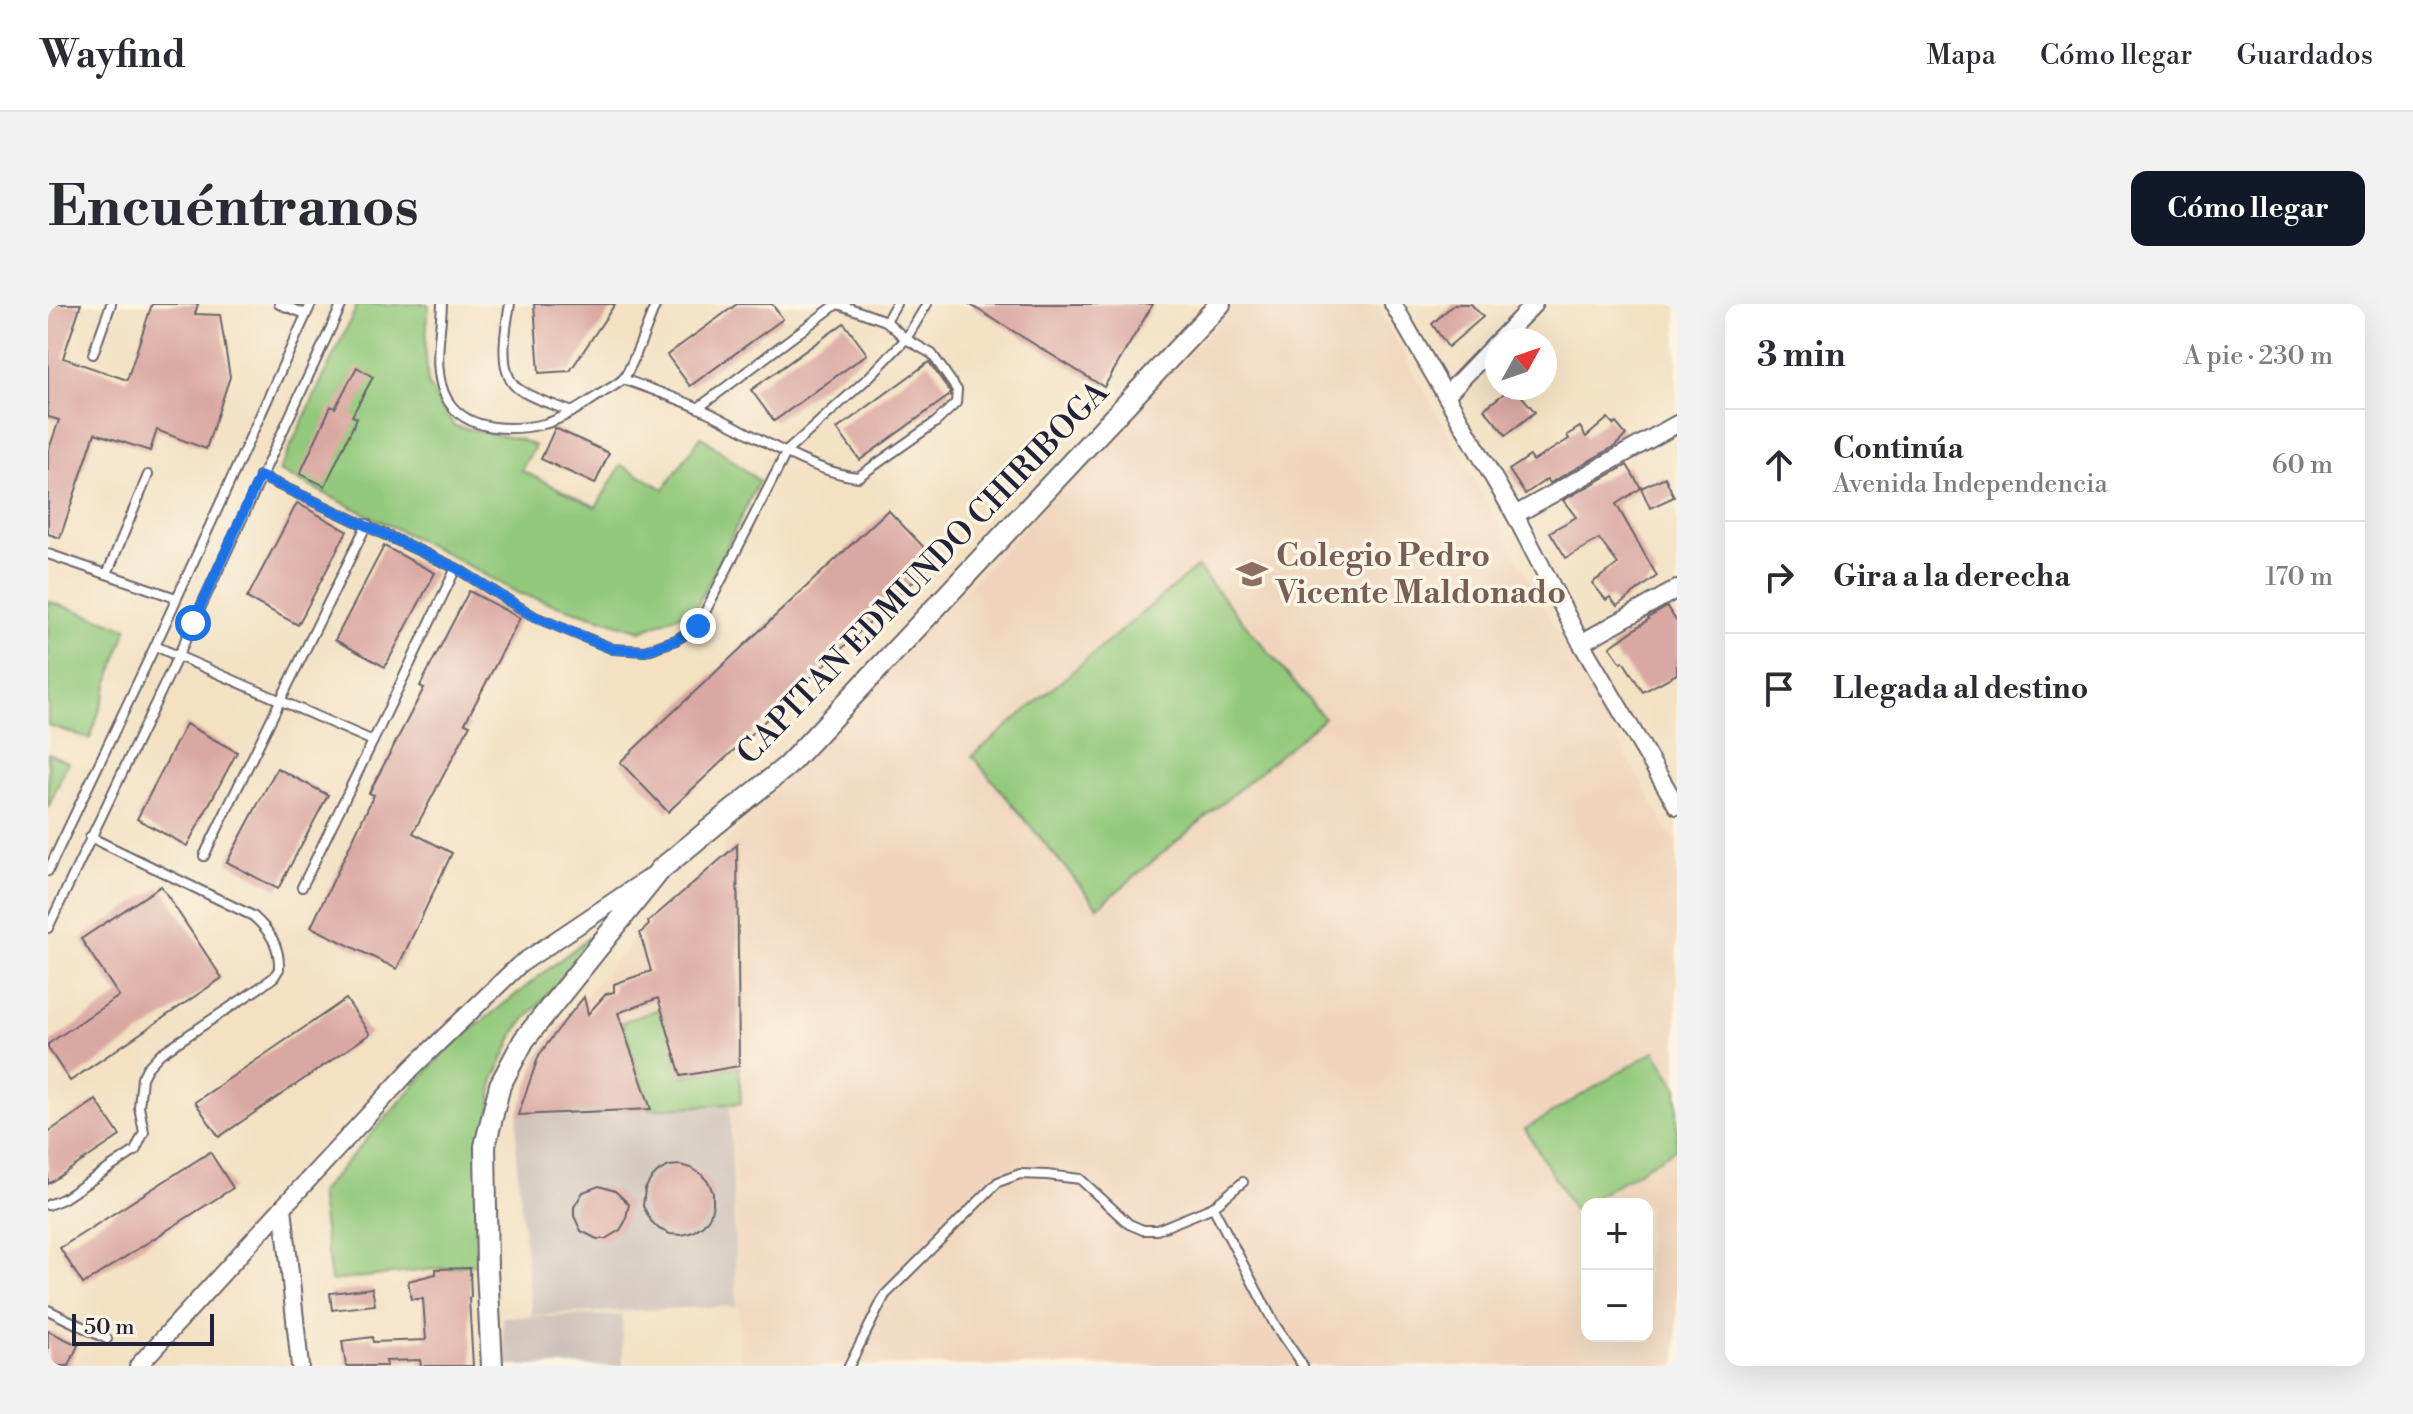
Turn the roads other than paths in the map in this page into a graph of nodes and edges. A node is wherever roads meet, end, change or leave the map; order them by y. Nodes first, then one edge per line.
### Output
1 (111, 304) edge
2 (279, 304) edge
3 (311, 304) edge
4 (342, 304) edge
5 (442, 304) edge
6 (510, 304) edge
7 (656, 304) edge
8 (837, 304) edge
9 (896, 304) edge
10 (927, 304) edge
11 (1220, 304) edge
12 (1393, 304) edge
13 (1534, 304) edge
14 (306, 314) junction
15 (886, 321) junction
16 (1511, 328) edge
17 (906, 339) junction
18 (93, 354) dead end
19 (1485, 354) edge
20 (623, 379) junction
21 (1446, 395) junction
22 (698, 408) junction
23 (572, 412) junction
24 (1677, 424) edge
25 (787, 451) junction
26 (148, 475) dead end
27 (260, 476) junction
28 (1515, 515) junction
29 (367, 524) junction
30 (48, 554) edge
31 (456, 568) junction
32 (107, 574) junction
33 (1677, 589) edge
34 (176, 598) junction
35 (1581, 643) junction
36 (155, 646) junction
37 (178, 656) junction
38 (279, 700) junction
39 (373, 741) junction
40 (1677, 806) edge
41 (90, 837) junction
42 (204, 856) dead end
43 (661, 869) junction
44 (48, 871) edge
45 (302, 887) dead end
46 (48, 928) edge
47 (1243, 1182) dead end
48 (48, 1205) edge
49 (283, 1207) junction
50 (1213, 1207) junction
51 (48, 1310) edge
52 (107, 1339) dead end
53 (138, 1366) edge
54 (300, 1366) edge
55 (492, 1366) edge
56 (849, 1366) edge
57 (1303, 1366) edge

1 - 18 lane
2 - 14 lane
3 - 14 lane
4 - 27 lane
5 - 23 lane
6 - 23 lane
7 - 20 lane
8 - 15 lane
8 - 22 lane
9 - 15 lane
10 - 17 lane
11 - 43 street, CAPITAN EDMUNDO CHIRIBOGA
12 - 21 street
13 - 16 street
14 - 34 lane
15 - 17 lane
17 - 25 lane
17 - 25 lane
19 - 21 street
20 - 22 lane
20 - 23 lane
21 - 28 street
22 - 25 lane
24 - 28 street
25 - 31 lane
26 - 32 lane
27 - 29 lane
27 - 37 lane
28 - 35 street
29 - 31 lane
29 - 38 lane
30 - 32 lane
31 - 39 lane
32 - 34 lane
33 - 35 street
34 - 36 lane
35 - 40 street
36 - 37 lane
36 - 44 lane
37 - 38 lane
37 - 41 lane
38 - 39 lane
38 - 42 lane
39 - 45 lane
41 - 46 lane
41 - 48 lane
43 - 49 street, CAPITAN EDMUNDO CHIRIBOGA
43 - 55 street
47 - 50 lane
49 - 53 street, CAPITAN EDMUNDO CHIRIBOGA
49 - 54 street
50 - 56 lane
50 - 57 lane
51 - 52 lane

